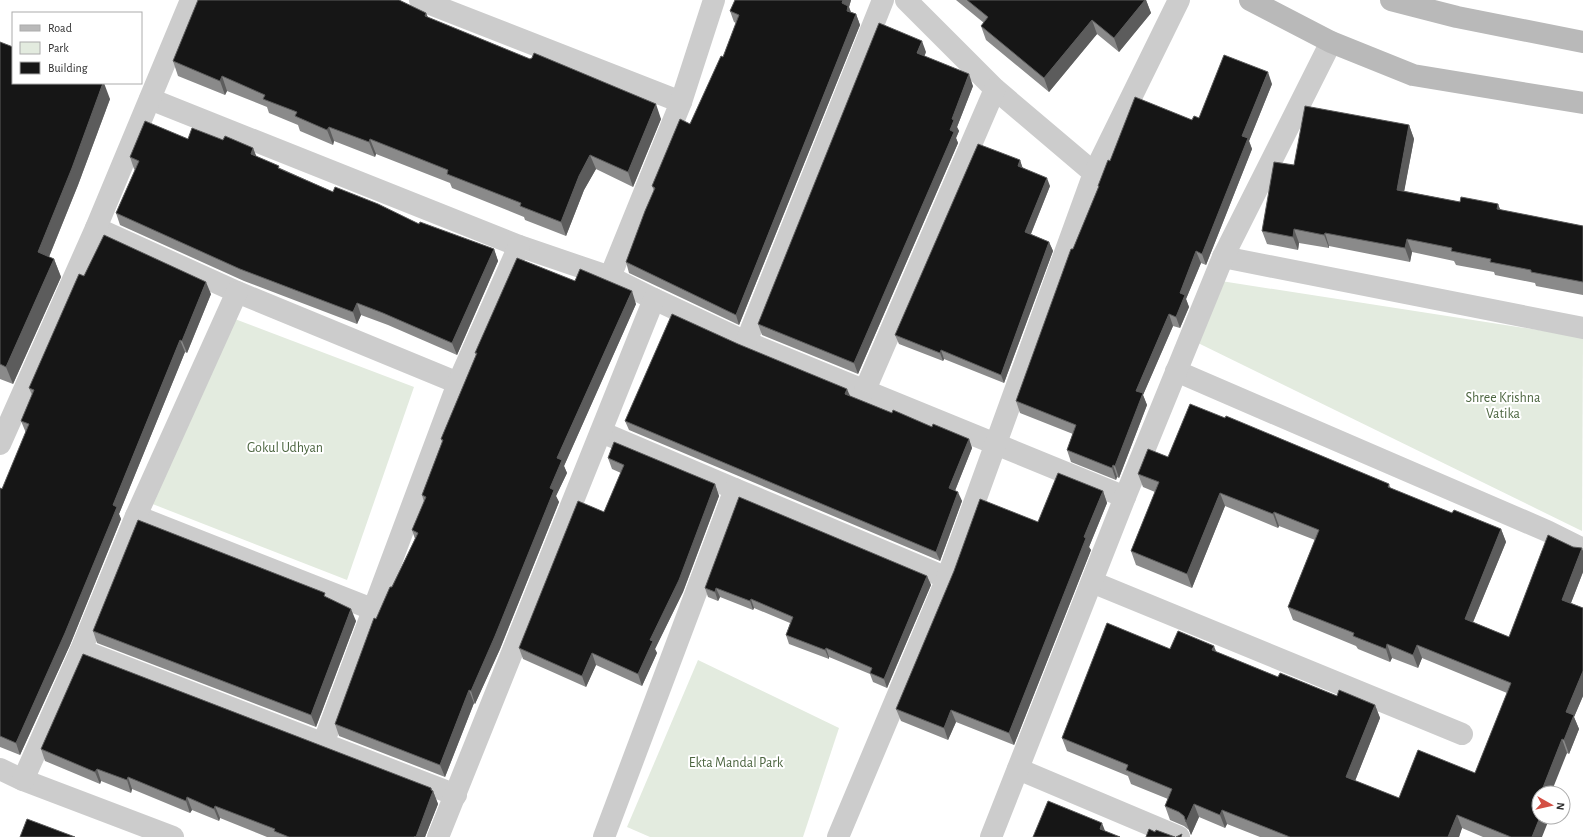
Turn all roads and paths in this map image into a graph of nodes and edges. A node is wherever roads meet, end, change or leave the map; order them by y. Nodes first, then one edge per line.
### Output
1 (191, 0) edge
2 (420, 0) edge
3 (714, 0) edge
4 (883, 0) edge
5 (906, 0) edge
6 (1179, 0) edge
7 (1250, 0) edge
8 (1391, 0) edge
9 (1331, 42) junction
10 (1583, 42) edge
11 (996, 89) junction
12 (150, 99) junction
13 (681, 102) junction
14 (1583, 103) edge
15 (1094, 173) junction
16 (96, 228) junction
17 (518, 246) junction
18 (1223, 257) junction
19 (610, 277) junction
20 (236, 292) junction
21 (654, 299) junction
22 (1583, 328) edge
23 (746, 342) junction
24 (1176, 371) junction
25 (458, 383) junction
26 (865, 390) junction
27 (601, 432) junction
28 (0, 444) edge
29 (995, 444) junction
30 (735, 489) junction
31 (1125, 497) junction
32 (136, 516) junction
33 (1583, 549) edge
34 (947, 578) junction
35 (1092, 582) junction
36 (372, 609) junction
37 (81, 650) junction
38 (1462, 734) dead end
39 (323, 744) junction
40 (1018, 769) junction
41 (0, 770) edge
42 (24, 780) junction
43 (456, 795) junction
44 (173, 837) edge
45 (438, 837) edge
46 (604, 837) edge
47 (838, 837) edge
48 (991, 837) edge
49 (1179, 837) edge

1 - 12 street
2 - 13 street
3 - 13 street
4 - 23 street
5 - 11 street
6 - 15 street
7 - 9 main road
8 - 10 main road
9 - 14 main road
9 - 18 street
11 - 15 street
11 - 26 street
12 - 16 street
12 - 17 street
13 - 19 street
15 - 29 street
16 - 20 street
16 - 28 street
17 - 19 street
17 - 25 street
18 - 22 street
18 - 24 street
19 - 21 street
20 - 25 street
20 - 32 street
21 - 23 street
21 - 27 street
23 - 26 street
24 - 31 street
24 - 33 street
25 - 36 street
26 - 29 street
27 - 30 street
27 - 43 street
29 - 31 street
29 - 34 street
30 - 34 street
30 - 46 street
31 - 35 street
32 - 36 street
32 - 37 street
34 - 47 street
35 - 38 street
35 - 40 street
36 - 39 street
37 - 39 street
37 - 42 street
39 - 43 street
40 - 48 street
40 - 49 street
41 - 42 street
42 - 44 street
43 - 45 street

